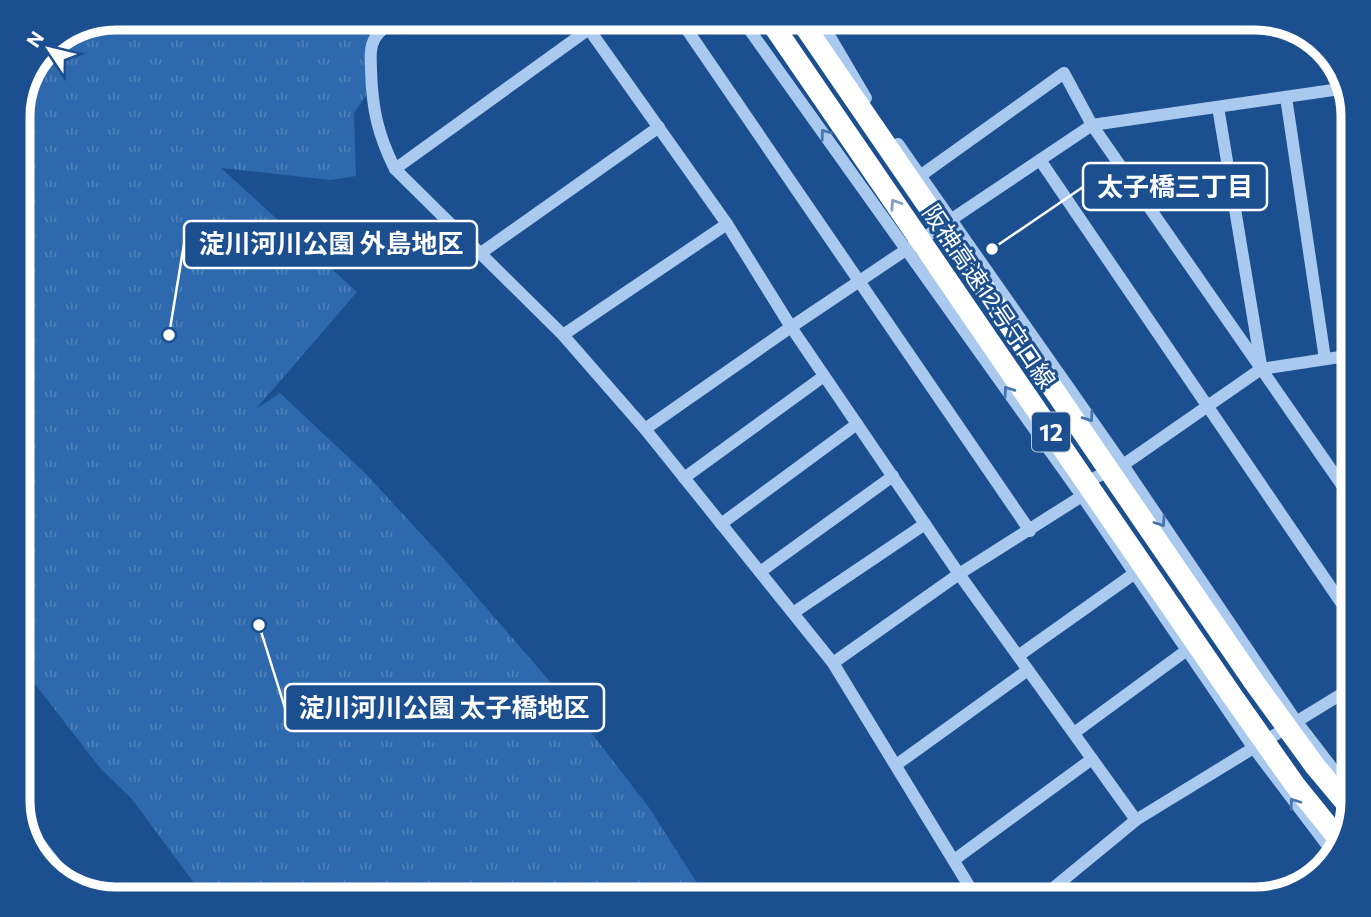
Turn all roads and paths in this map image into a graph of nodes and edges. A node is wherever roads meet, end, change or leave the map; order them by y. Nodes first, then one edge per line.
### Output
1 (382, 30) edge
2 (588, 30) edge
3 (590, 30) edge
4 (687, 30) edge
5 (750, 30) edge
6 (776, 30) edge
7 (807, 30) edge
8 (826, 30) edge
9 (1337, 90) edge
10 (1286, 97) junction
11 (1218, 107) junction
12 (1092, 125) junction
13 (659, 127) junction
14 (1040, 160) junction
15 (395, 170) junction
16 (920, 176) junction
17 (952, 221) junction
18 (727, 223) junction
19 (907, 249) junction
20 (481, 253) junction
21 (860, 281) junction
22 (791, 327) junction
23 (563, 335) junction
24 (1341, 357) edge
25 (1325, 359) junction
26 (1261, 369) junction
27 (824, 376) junction
28 (1208, 404) junction
29 (857, 424) junction
30 (645, 429) junction
31 (1123, 465) junction
32 (893, 477) junction
33 (684, 478) junction
34 (1341, 484) edge
35 (1078, 492) junction
36 (721, 524) junction
37 (925, 524) junction
38 (1030, 531) junction
39 (760, 572) junction
40 (1135, 573) junction
41 (960, 574) junction
42 (1341, 602) edge
43 (793, 613) junction
44 (1187, 650) junction
45 (1018, 656) junction
46 (834, 663) junction
47 (1028, 670) junction
48 (1341, 694) edge
49 (1296, 721) junction
50 (1074, 733) junction
51 (1253, 747) junction
52 (1093, 759) junction
53 (896, 765) junction
54 (1341, 779) edge
55 (1341, 797) edge
56 (1136, 820) junction
57 (1334, 834) edge
58 (1328, 847) edge
59 (954, 860) junction
60 (970, 887) edge
61 (1056, 887) edge

1 - 15 street
2 - 15 street
3 - 13 street
4 - 21 street
19 -> 5 street
57 -> 6 highway, 阪神高速12号守口線 / 12
7 - 55 highway, 阪神高速12号守口線
8 - 16 street
9 - 10 street
10 - 11 street
10 - 25 street
11 - 12 street
11 - 26 street
12 - 14 street
12 - 16 street
12 - 26 street
13 - 18 street
13 - 20 street
14 - 17 street
14 - 28 street
15 - 20 street
16 - 17 street
17 - 19 street
17 -> 31 street
18 - 22 street
18 - 23 street
19 - 21 street
35 -> 19 street
20 - 23 street
21 - 22 street
21 - 38 street
22 - 27 street
22 - 30 street
23 - 30 street
24 - 25 street
25 - 26 street
26 - 28 street
26 - 34 street
27 - 29 street
27 - 33 street
28 - 31 street
28 - 42 street
29 - 32 street
29 - 36 street
30 - 33 street
31 - 35 street
31 -> 49 street
32 - 37 street
32 - 39 street
33 - 36 street
35 - 38 street
35 - 40 street
36 - 39 street
37 - 41 street
37 - 43 street
38 - 41 street
39 - 43 street
40 - 44 street
40 - 45 street
41 - 45 street
41 - 46 street
43 - 46 street
44 - 50 street
44 - 51 street
45 - 47 street
46 - 53 street
47 - 50 street
47 - 53 street
48 - 49 street
49 - 51 street
49 - 54 street
50 - 52 street
51 - 56 street
58 -> 51 street
52 - 56 street
52 - 59 street
53 - 59 street
56 - 61 street
59 - 60 street

